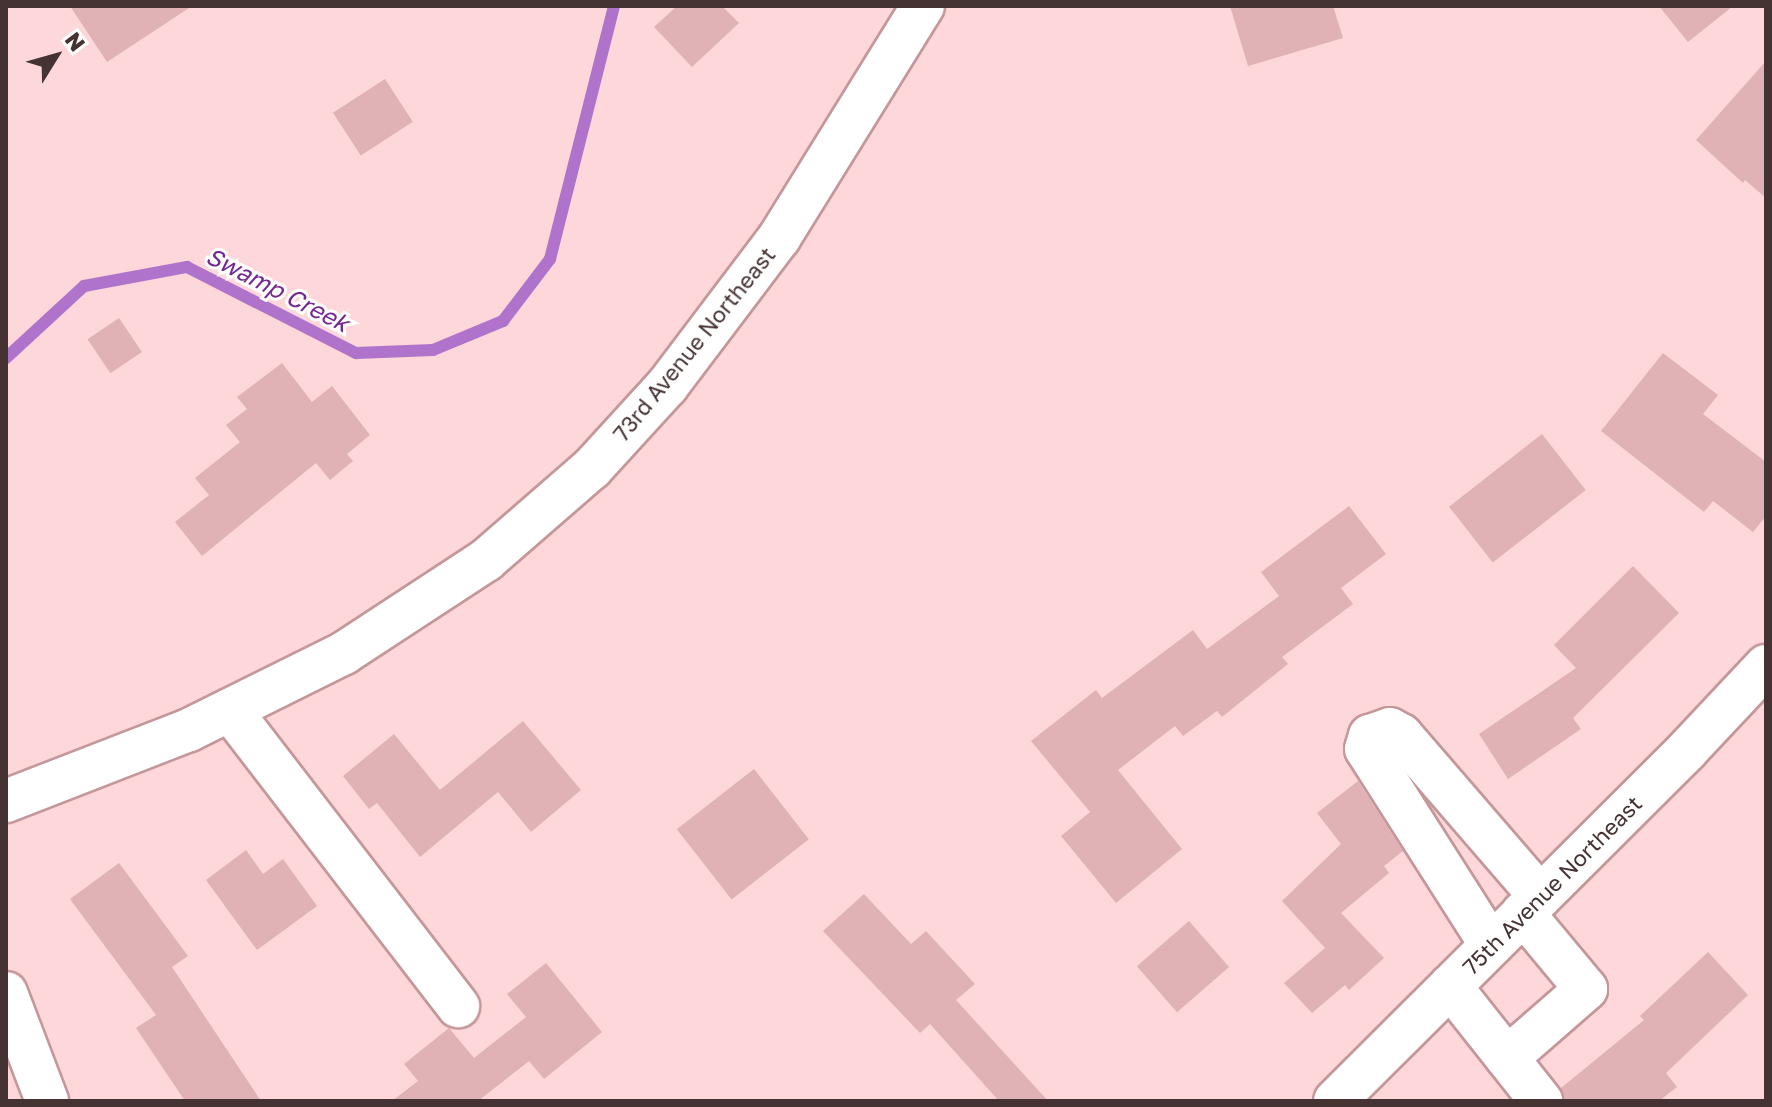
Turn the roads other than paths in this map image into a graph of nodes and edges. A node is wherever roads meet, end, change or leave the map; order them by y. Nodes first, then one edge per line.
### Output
1 (923, 6) edge
2 (1766, 666) edge
3 (230, 710) junction
4 (6, 801) edge
5 (1532, 905) junction
6 (1491, 945) junction
7 (1450, 986) junction
8 (6, 993) edge
9 (458, 1006) dead end
10 (1507, 1058) junction
11 (47, 1101) edge
12 (1335, 1101) edge
13 (1541, 1101) edge

1 - 3 street, 73rd Avenue Northeast
2 - 5 street, 75th Avenue Northeast
3 - 4 street, 73rd Avenue Northeast
3 - 9 street
5 - 6 street, 75th Avenue Northeast
5 - 6 street
5 - 10 street
6 - 7 street, 75th Avenue Northeast
7 - 10 street
7 - 12 street, 75th Avenue Northeast
8 - 11 street
10 - 13 street

